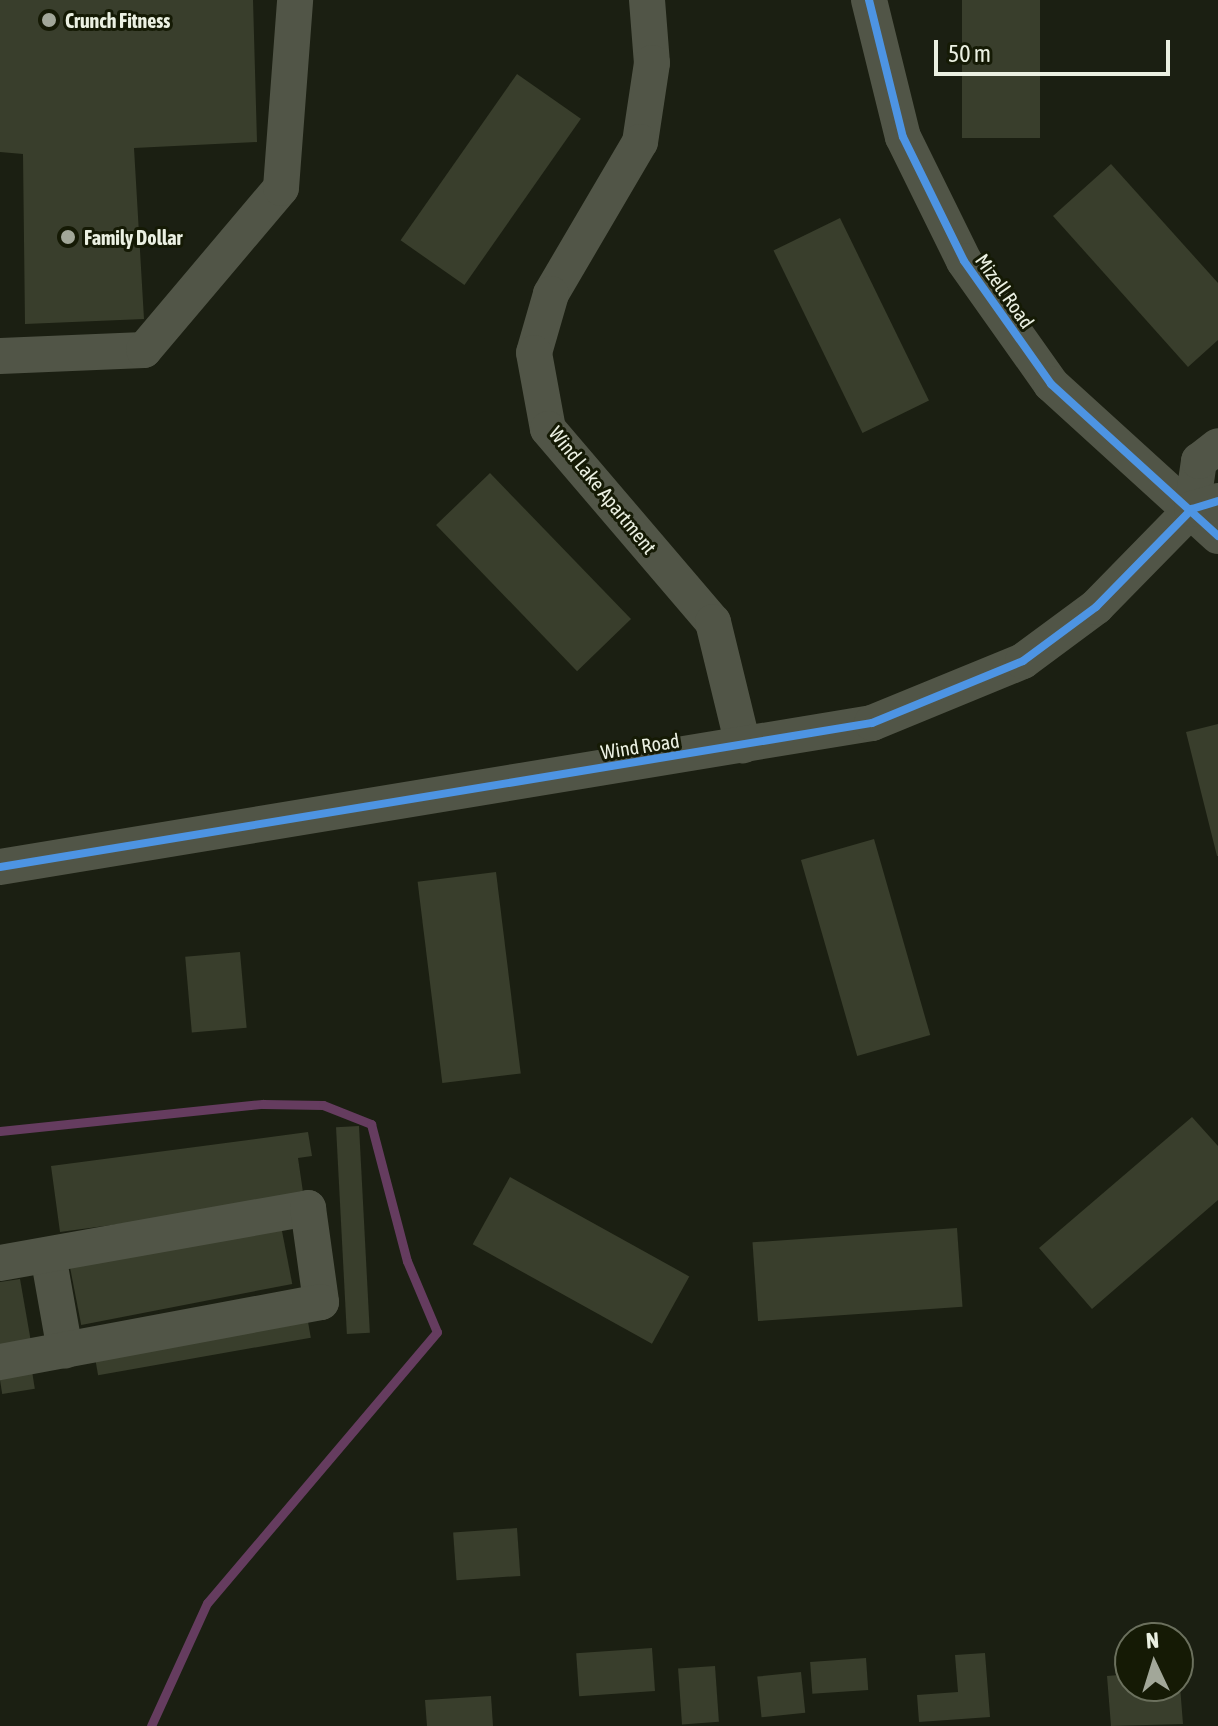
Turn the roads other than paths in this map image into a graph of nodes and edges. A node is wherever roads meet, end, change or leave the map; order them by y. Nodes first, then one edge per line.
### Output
1 (295, 0) edge
2 (647, 0) edge
3 (869, 0) edge
4 (0, 356) edge
5 (1218, 446) edge
6 (1205, 505) edge
7 (1218, 536) edge
8 (743, 745) junction
9 (0, 867) edge
10 (48, 1255) junction
11 (0, 1263) edge
12 (65, 1350) junction
13 (0, 1362) edge

1 - 4 street
2 - 8 street, Wind Lake Apartment
3 - 6 street, Mizell Road
5 - 6 street
6 - 7 street, Mizell Road
6 - 8 street, Wind Road
8 - 9 street, Wind Road
10 - 11 street
10 - 12 street
10 - 12 street
12 - 13 street

